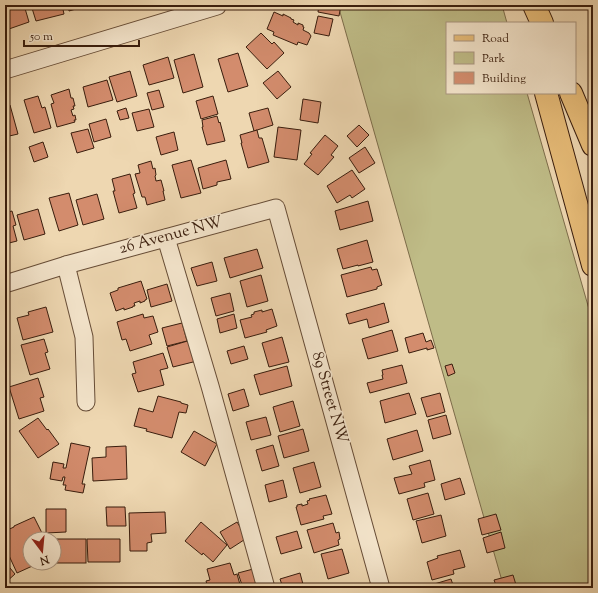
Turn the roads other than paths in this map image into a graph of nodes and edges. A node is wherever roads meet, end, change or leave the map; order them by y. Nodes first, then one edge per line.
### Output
1 (522, 5) edge
2 (534, 5) edge
3 (217, 6) edge
4 (527, 22) edge
5 (542, 22) edge
6 (5, 70) edge
7 (546, 94) edge
8 (571, 94) edge
9 (593, 145) edge
10 (276, 208) joint
11 (166, 238) junction
12 (66, 265) junction
13 (593, 265) edge
14 (5, 284) edge
15 (86, 402) dead end
16 (266, 588) edge
17 (382, 588) edge

1 - 4 main road
2 - 5 main road
3 - 6 street
7 - 13 main road
8 - 9 main road
10 - 11 street, 26 Avenue NW
10 - 17 street, 89 Street NW
11 - 12 street, 26 Avenue NW
11 - 16 street
12 - 14 street, 26 Avenue NW
12 - 15 street

